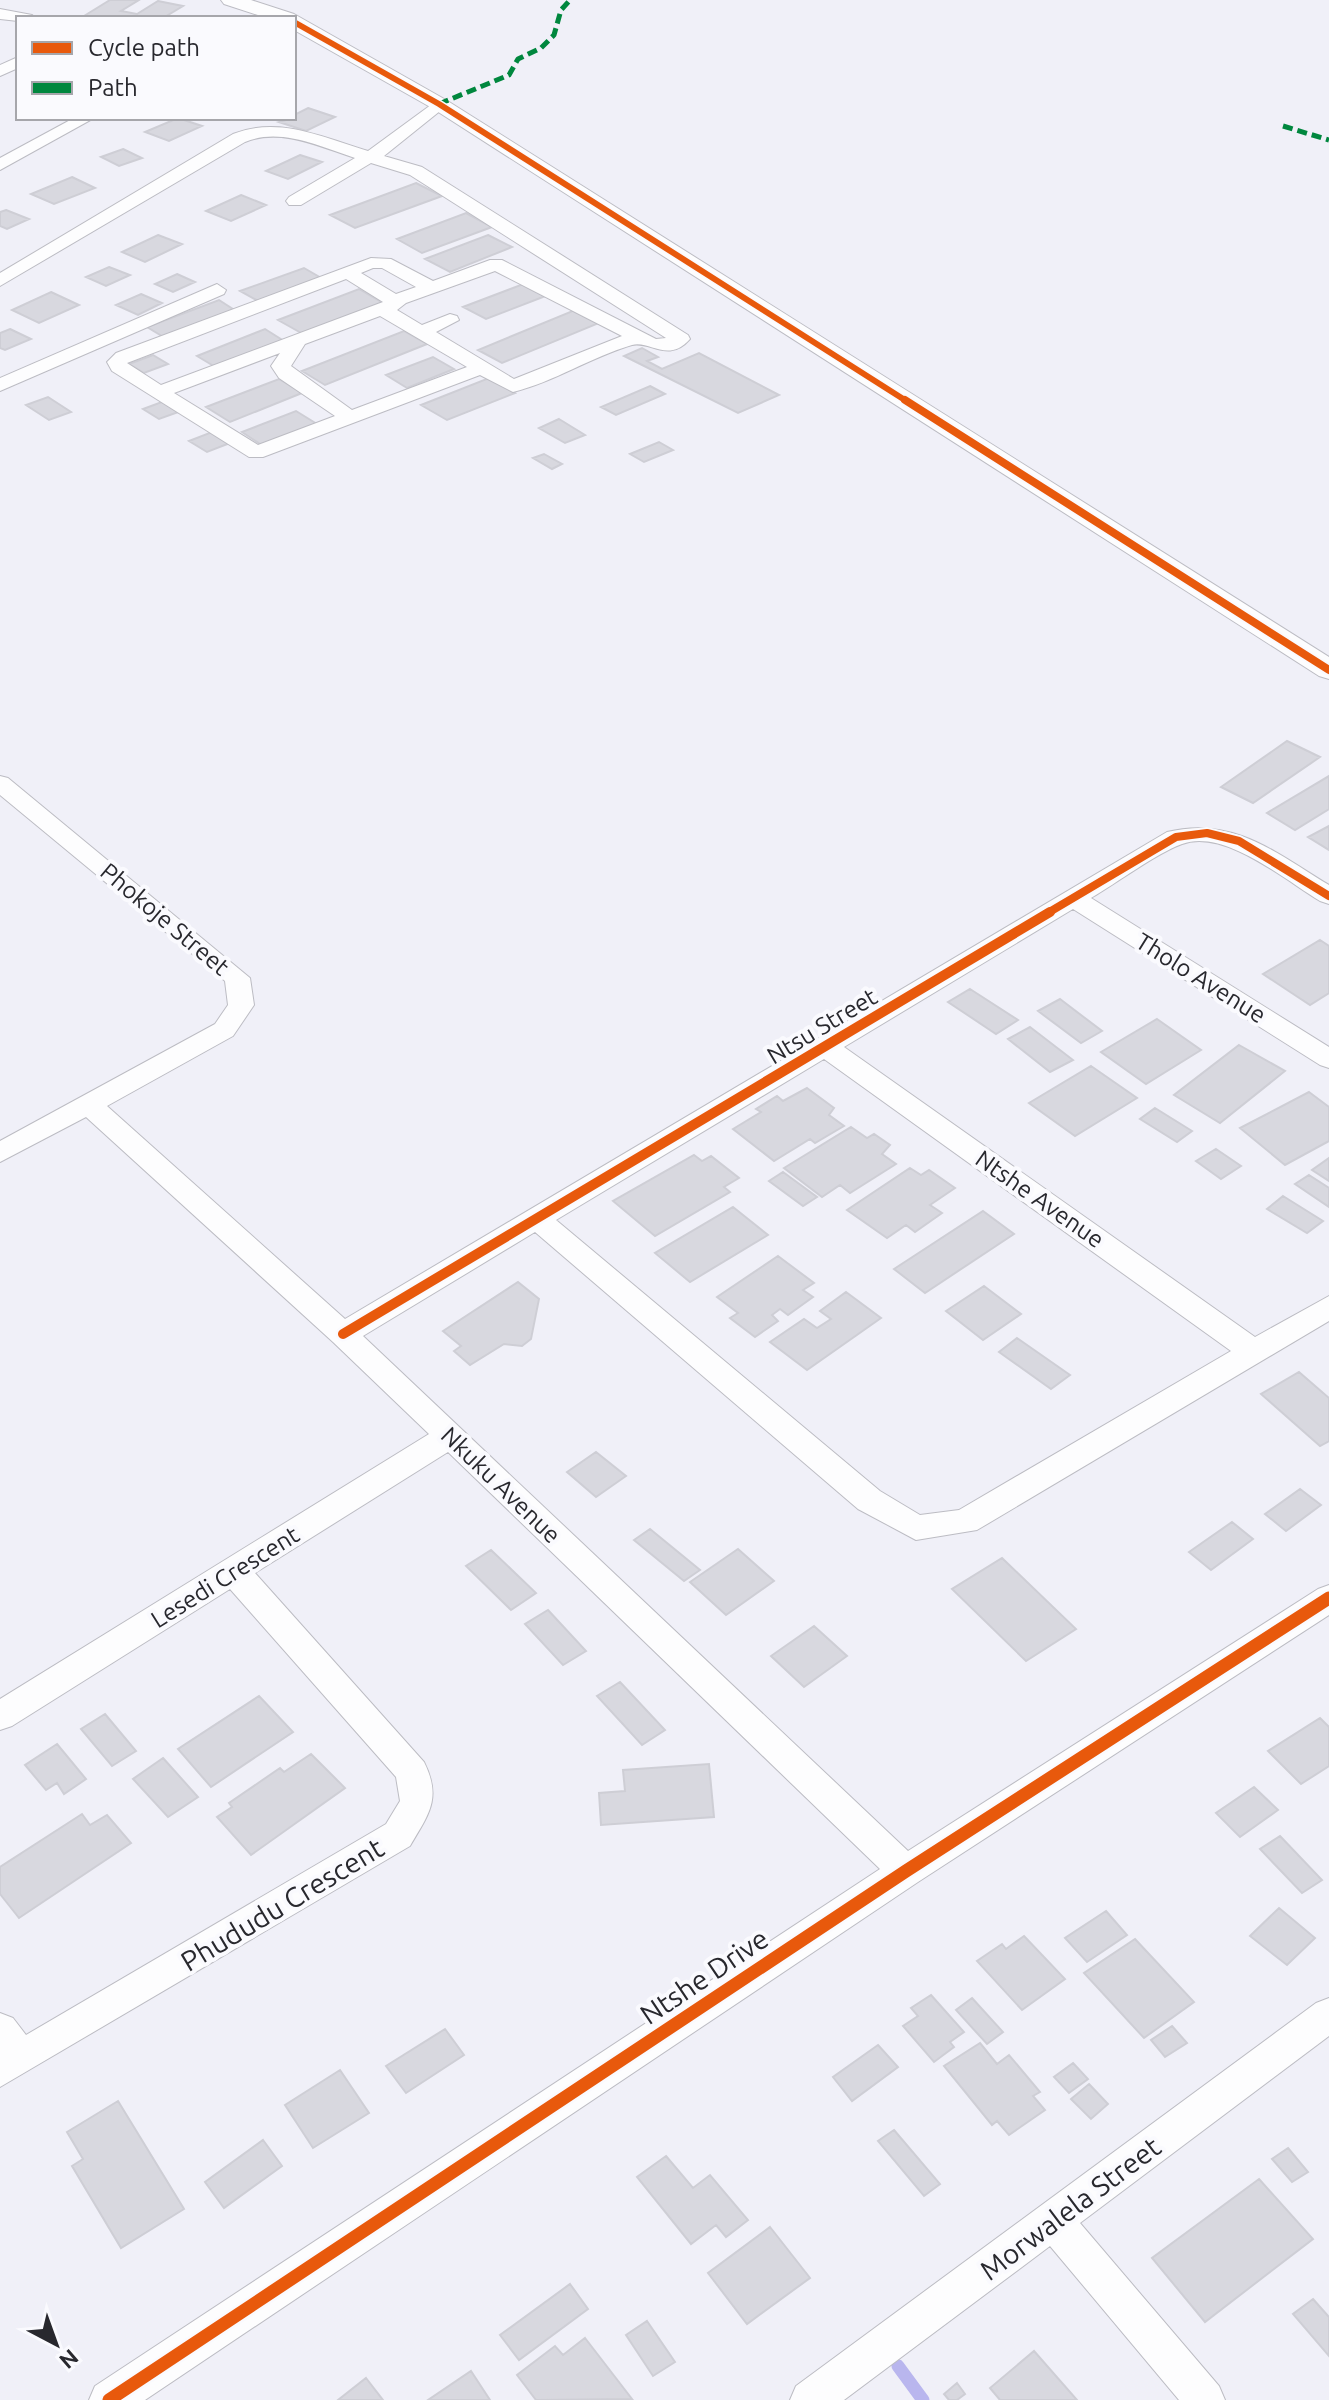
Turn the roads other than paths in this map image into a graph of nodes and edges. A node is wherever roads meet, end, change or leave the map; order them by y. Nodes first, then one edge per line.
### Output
1 (231, 0) edge
2 (276, 16) edge
3 (296, 26) edge
4 (439, 104) junction
5 (82, 120) edge
6 (366, 157) junction
7 (0, 165) edge
8 (295, 201) dead end
9 (536, 249) junction
10 (496, 264) junction
11 (347, 272) junction
12 (0, 281) edge
13 (431, 287) junction
14 (217, 290) dead end
15 (606, 292) junction
16 (391, 305) junction
17 (575, 305) junction
18 (450, 320) dead end
19 (420, 332) junction
20 (638, 336) junction
21 (299, 339) junction
22 (481, 368) junction
23 (0, 385) edge
24 (159, 392) junction
25 (350, 418) junction
26 (1329, 670) edge
27 (0, 783) edge
28 (1329, 896) edge
29 (1072, 897) junction
30 (827, 1048) junction
31 (1329, 1059) edge
32 (90, 1106) junction
33 (0, 1153) edge
34 (535, 1217) junction
35 (1329, 1307) edge
36 (343, 1334) junction
37 (1253, 1351) junction
38 (450, 1436) junction
39 (235, 1572) junction
40 (1329, 1598) edge
41 (0, 1716) edge
42 (906, 1871) junction
43 (1329, 2015) edge
44 (7, 2052) edge
45 (1053, 2220) junction
46 (109, 2400) edge
47 (810, 2400) edge
48 (1205, 2400) edge

1 - 2 street
3 - 4 street
4 - 6 street
4 - 26 street
5 - 7 street
6 - 8 street
6 - 9 street
6 - 12 street
9 - 10 street
9 - 15 street
10 - 13 street
10 - 17 street
11 - 13 street
11 - 16 street
11 - 24 street
13 - 16 street
14 - 23 street
15 - 17 street
15 - 20 street
16 - 19 street
16 - 21 street
17 - 20 street
18 - 19 street
19 - 22 street
20 - 22 street
21 - 24 street
21 - 25 street
22 - 25 street
24 - 25 street
27 - 32 street, Phokoje Street
28 - 29 street, Ntsu Street
29 - 30 street, Ntsu Street
29 - 31 street, Tholo Avenue
30 - 34 street, Ntsu Street
30 - 37 street, Ntshe Avenue
32 - 33 street, Phokoje Street
32 - 36 street, Nkuku Avenue
34 - 36 street, Ntsu Street
34 - 37 street
35 - 37 street
36 - 38 street, Nkuku Avenue
38 - 39 street, Lesedi Crescent
38 - 42 street, Nkuku Avenue
39 - 41 street, Lesedi Crescent
39 - 44 street, Phududu Crescent
40 - 42 street, Ntshe Drive
42 - 46 street, Ntshe Drive
43 - 45 street, Morwalela Street
45 - 47 street, Morwalela Street
45 - 48 street

